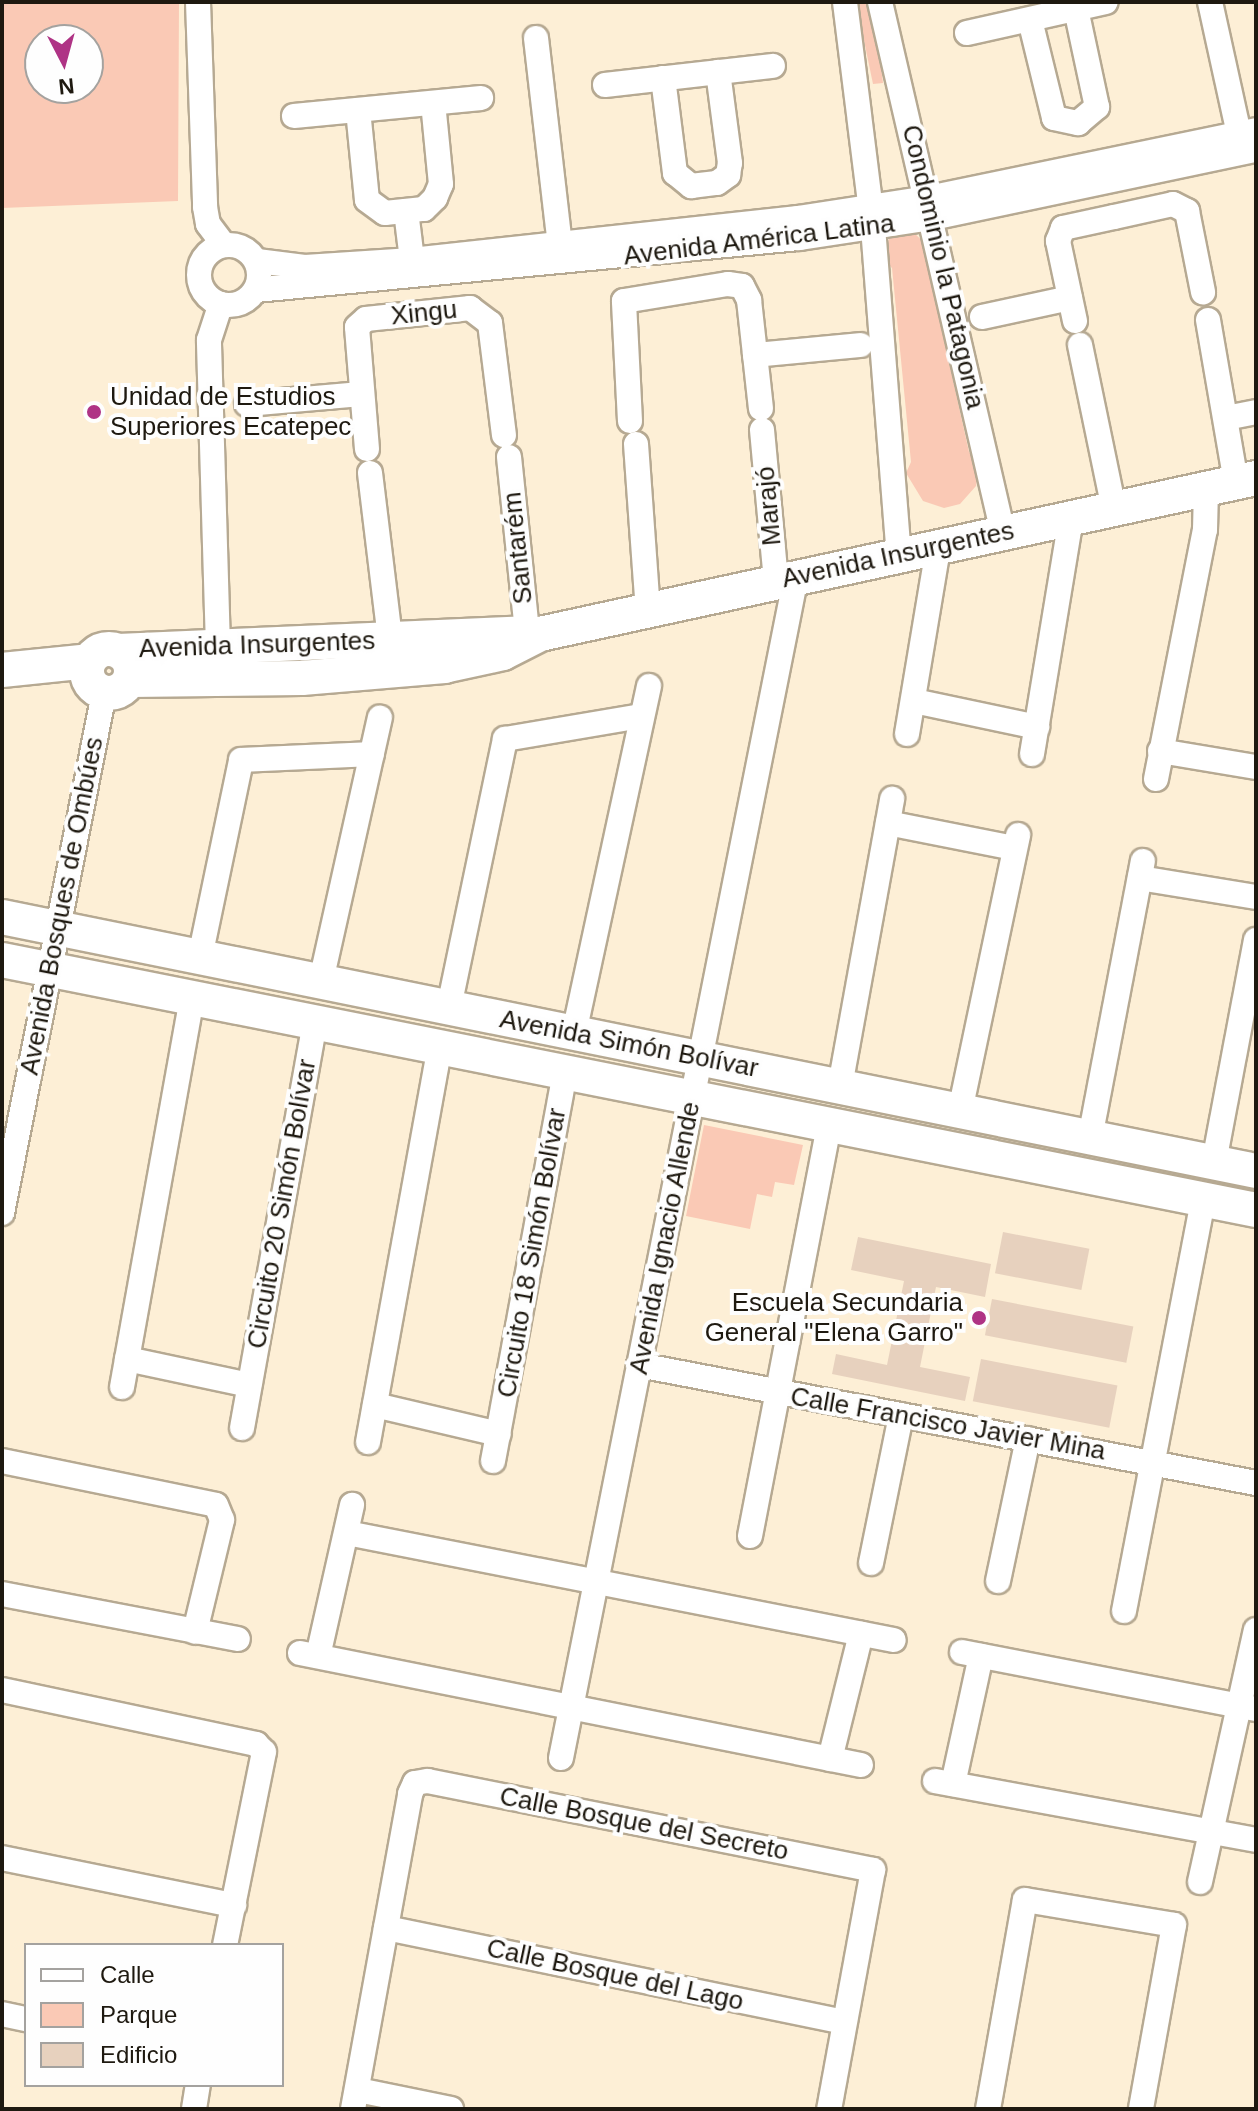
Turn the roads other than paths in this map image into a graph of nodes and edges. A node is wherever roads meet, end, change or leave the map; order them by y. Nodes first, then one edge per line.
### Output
1 (198, 2) edge
2 (845, 2) edge
3 (880, 2) edge
4 (1106, 2) edge
5 (1210, 2) edge
6 (1076, 9) junction
7 (1030, 20) junction
8 (967, 33) dead end
9 (536, 38) dead end
10 (773, 66) dead end
11 (718, 72) junction
12 (663, 78) junction
13 (605, 85) dead end
14 (481, 98) dead end
15 (433, 103) junction
16 (358, 110) junction
17 (294, 116) dead end
18 (1078, 123) junction
19 (1250, 138) edge
20 (1087, 167) junction
21 (1108, 183) junction
22 (705, 185) junction
23 (930, 208) junction
24 (406, 211) junction
25 (871, 217) junction
26 (1114, 217) junction
27 (709, 229) junction
28 (224, 245) junction
29 (560, 245) junction
30 (677, 252) junction
31 (257, 261) junction
32 (419, 269) junction
33 (256, 290) junction
34 (681, 290) junction
35 (1203, 292) dead end
36 (221, 304) junction
37 (430, 312) junction
38 (982, 317) dead end
39 (1208, 320) dead end
40 (1075, 321) junction
41 (861, 345) dead end
42 (755, 355) junction
43 (361, 394) junction
44 (247, 404) dead end
45 (1256, 412) edge
46 (1226, 418) junction
47 (506, 446) joint
48 (1233, 484) edge
49 (1114, 509) junction
50 (1071, 519) junction
51 (1003, 533) junction
52 (938, 548) junction
53 (899, 555) junction
54 (786, 579) junction
55 (648, 610) junction
56 (531, 636) junction
57 (390, 639) junction
58 (218, 647) junction
59 (2, 670) edge
60 (106, 673) junction
61 (649, 686) dead end
62 (914, 701) junction
63 (641, 716) junction
64 (380, 718) dead end
65 (1037, 727) junction
66 (907, 734) dead end
67 (1160, 751) junction
68 (372, 754) junction
69 (1032, 754) dead end
70 (1256, 767) edge
71 (1156, 779) dead end
72 (1256, 897) edge
73 (2, 917) edge
74 (58, 928) junction
75 (1256, 940) edge
76 (200, 957) junction
77 (2, 960) edge
78 (50, 969) junction
79 (321, 981) junction
80 (192, 997) junction
81 (449, 1007) junction
82 (315, 1022) junction
83 (574, 1033) junction
84 (440, 1047) junction
85 (701, 1058) junction
86 (565, 1072) junction
87 (840, 1086) junction
88 (693, 1098) junction
89 (960, 1111) junction
90 (1022, 1124) junction
91 (829, 1125) junction
92 (1090, 1138) junction
93 (1013, 1162) junction
94 (1214, 1162) junction
95 (1256, 1171) edge
96 (1203, 1200) junction
97 (1256, 1210) edge
98 (2, 1213) edge
99 (127, 1359) junction
100 (639, 1365) junction
101 (249, 1385) junction
102 (122, 1387) dead end
103 (775, 1393) junction
104 (375, 1405) junction
105 (901, 1415) junction
106 (242, 1428) dead end
107 (499, 1434) junction
108 (1028, 1439) junction
109 (368, 1442) dead end
110 (2, 1461) edge
111 (493, 1461) dead end
112 (1154, 1462) junction
113 (1256, 1483) edge
114 (352, 1505) dead end
115 (347, 1533) junction
116 (750, 1536) dead end
117 (871, 1563) dead end
118 (998, 1581) dead end
119 (596, 1583) junction
120 (2, 1594) edge
121 (1124, 1611) dead end
122 (1256, 1630) edge
123 (195, 1632) junction
124 (861, 1634) junction
125 (238, 1639) dead end
126 (894, 1640) dead end
127 (2, 1690) edge
128 (1249, 1707) edge
129 (571, 1708) junction
130 (561, 1758) dead end
131 (830, 1759) junction
132 (861, 1765) dead end
133 (1212, 1831) junction
134 (1256, 1840) edge
135 (2, 1858) edge
136 (1200, 1882) dead end
137 (234, 1905) junction
138 (386, 1928) junction
139 (225, 1943) edge
140 (2, 2014) edge
141 (24, 2019) edge
142 (843, 2022) junction
143 (198, 2087) edge
144 (356, 2100) edge
145 (194, 2109) edge
146 (451, 2109) edge
147 (829, 2109) edge
148 (988, 2109) edge
149 (1141, 2109) edge

1 - 28 street
2 - 25 street, Condominio la Patagonia
3 - 23 street, Condominio la Patagonia
4 - 6 street
5 - 19 street
6 - 7 street
6 - 18 street
7 - 8 street
7 - 18 street
9 - 29 street
10 - 11 street
11 - 12 street
11 - 22 street
12 - 13 street
12 - 22 street
14 - 15 street
15 - 16 street
15 - 24 street
16 - 17 street
16 - 24 street
18 - 20 street
19 - 20 street, Avenida América Latina
19 - 21 street, Avenida América Latina
20 - 23 street, Avenida América Latina
21 - 23 street, Avenida América Latina
21 - 26 street
22 - 27 street
23 - 25 street, Avenida América Latina
23 - 51 street, Condominio la Patagonia
24 - 32 street
25 - 27 street, Avenida América Latina
25 - 30 street, Avenida América Latina
25 - 53 street, Condominio la Patagonia
26 - 35 street
26 - 40 street
27 - 29 street, Avenida América Latina
28 - 31 street, Avenida América Latina
28 - 36 street
29 - 32 street, Avenida América Latina
30 - 32 street, Avenida América Latina
30 - 34 street
31 - 32 street, Avenida América Latina
31 - 33 street
32 - 33 street, Avenida América Latina
32 - 37 street
33 - 36 street, Avenida América Latina
34 - 42 street, Marajó
34 - 55 street
36 - 58 street
37 - 43 street, Xingu
37 - 47 street, Xingu
38 - 40 street
39 - 46 street
40 - 49 street
41 - 42 street
42 - 54 street, Marajó
43 - 44 street
43 - 57 street, Xingu
45 - 46 street
46 - 48 street
47 - 56 street, Santarém
48 - 49 main road, Avenida Insurgentes
48 - 67 street
49 - 50 main road, Avenida Insurgentes
50 - 51 main road, Avenida Insurgentes
50 - 65 street
51 - 52 main road, Avenida Insurgentes
52 - 53 main road, Avenida Insurgentes
52 - 62 street
53 - 54 main road, Avenida Insurgentes
54 - 55 main road, Avenida Insurgentes
54 - 85 street, Avenida Ignacio Allende
55 - 56 main road, Avenida Insurgentes
56 - 57 main road, Avenida Insurgentes
56 - 60 main road, Avenida Insurgentes
57 - 58 main road, Avenida Insurgentes
58 - 60 main road, Avenida Insurgentes
59 - 60 main road, Avenida Insurgentes
60 - 74 street, Avenida Bosques de Ombúes
61 - 63 street
62 - 65 street
62 - 66 street
63 - 81 street
63 - 83 street
64 - 68 street
65 - 69 street
67 - 70 street
67 - 71 street
68 - 76 street
68 - 79 street
72 - 92 street
73 - 74 main road, Avenida Simón Bolívar
74 - 76 main road, Avenida Simón Bolívar
74 - 78 street, Avenida Bosques de Ombúes
75 - 94 street
76 - 79 main road, Avenida Simón Bolívar
77 - 78 main road, Avenida Simón Bolívar
78 - 80 main road, Avenida Simón Bolívar
78 - 98 street, Avenida Bosques de Ombúes
79 - 81 main road, Avenida Simón Bolívar
80 - 82 main road, Avenida Simón Bolívar
80 - 99 street
81 - 83 main road, Avenida Simón Bolívar
82 - 84 main road, Avenida Simón Bolívar
82 - 101 street, Circuito 20 Simón Bolívar
83 - 85 main road, Avenida Simón Bolívar
84 - 86 main road, Avenida Simón Bolívar
84 - 104 street
85 - 87 main road, Avenida Simón Bolívar
85 - 88 street, Avenida Ignacio Allende
86 - 88 main road, Avenida Simón Bolívar
86 - 107 street, Circuito 18 Simón Bolívar
87 - 89 main road, Avenida Simón Bolívar
87 - 89 street
88 - 91 main road, Avenida Simón Bolívar
88 - 100 street, Avenida Ignacio Allende
89 - 90 main road, Avenida Simón Bolívar
90 - 92 main road, Avenida Simón Bolívar
90 - 93 main road
91 - 93 main road, Avenida Simón Bolívar
91 - 103 street
92 - 94 main road, Avenida Simón Bolívar
93 - 96 main road, Avenida Simón Bolívar
94 - 95 main road, Avenida Simón Bolívar
96 - 97 main road, Avenida Simón Bolívar
96 - 112 street
99 - 101 street, Circuito 20 Simón Bolívar
99 - 102 street
100 - 103 street, Calle Francisco Javier Mina
100 - 119 street, Avenida Ignacio Allende
101 - 106 street, Circuito 20 Simón Bolívar
103 - 105 street, Calle Francisco Javier Mina
103 - 116 street
104 - 107 street, Circuito 18 Simón Bolívar
104 - 109 street
105 - 108 street, Calle Francisco Javier Mina
105 - 117 street
107 - 111 street, Circuito 18 Simón Bolívar
108 - 112 street, Calle Francisco Javier Mina
108 - 118 street
110 - 123 street
112 - 113 street, Calle Francisco Javier Mina
112 - 121 street
114 - 115 street
115 - 119 street
115 - 129 street
119 - 124 street
119 - 129 street, Avenida Ignacio Allende
120 - 123 street
122 - 128 street
123 - 125 street
124 - 126 street
124 - 131 street
127 - 137 street
128 - 133 street
128 - 133 street
129 - 130 street, Avenida Ignacio Allende
129 - 131 street
131 - 132 street
133 - 134 street
133 - 136 street
135 - 137 street
137 - 139 street
138 - 142 street, Calle Bosque del Lago
138 - 142 street, Calle Bosque del Secreto
138 - 144 street
140 - 141 street
142 - 147 street
143 - 145 street
144 - 146 street
148 - 149 street

